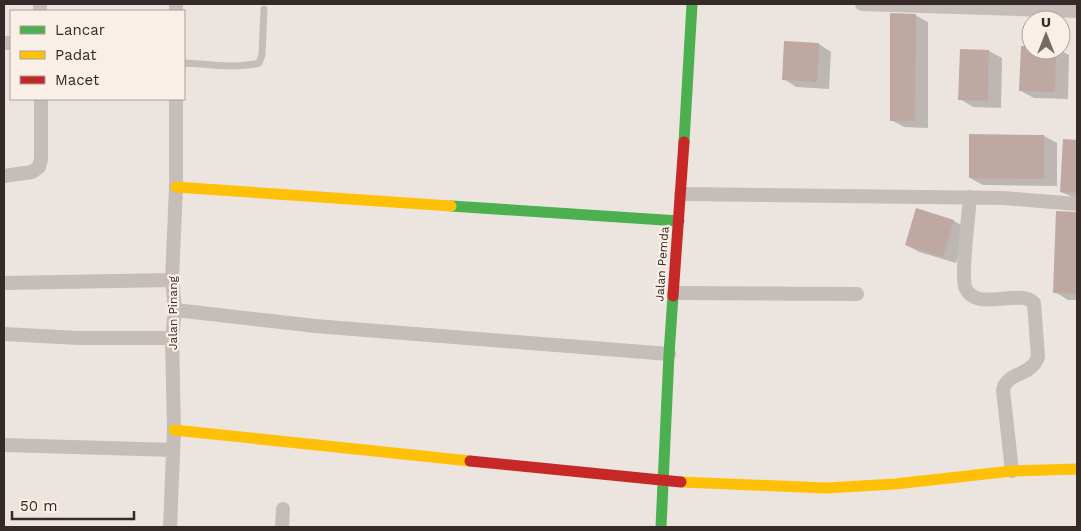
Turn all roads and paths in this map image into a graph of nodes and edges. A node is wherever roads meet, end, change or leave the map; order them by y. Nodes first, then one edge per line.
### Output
1 (692, 4) edge
2 (862, 4) edge
3 (264, 9) dead end
4 (1077, 11) edge
5 (185, 63) edge
6 (41, 100) edge
7 (176, 100) edge
8 (4, 176) edge
9 (176, 187) junction
10 (681, 194) junction
11 (970, 197) junction
12 (1077, 204) edge
13 (679, 221) junction
14 (172, 280) junction
15 (4, 284) edge
16 (674, 293) junction
17 (857, 294) dead end
18 (175, 310) junction
19 (4, 334) edge
20 (172, 338) junction
21 (669, 354) junction
22 (174, 430) junction
23 (4, 445) edge
24 (173, 450) junction
25 (1077, 470) edge
26 (1012, 471) junction
27 (662, 481) junction
28 (283, 509) dead end
29 (170, 527) edge
30 (282, 527) edge
31 (661, 527) edge

1 - 10 street, Jalan Pemda
2 - 4 street
3 - 5 lane
6 - 8 street
7 - 9 street, Jalan Pinang
9 - 13 street
9 - 14 street, Jalan Pinang
10 - 11 street
10 - 13 street, Jalan Pemda
11 - 12 street
11 - 26 street
13 - 16 street, Jalan Pemda
14 - 15 street
14 - 18 street, Jalan Pinang
16 - 17 street
16 - 21 street, Jalan Pemda
18 - 20 street, Jalan Pinang
18 - 21 street
19 - 20 street
20 - 22 street, Jalan Pinang
21 - 27 street, Jalan Pemda
22 - 24 street, Jalan Pinang
22 - 27 street
23 - 24 street
24 - 29 street, Jalan Pinang
25 - 26 street
26 - 27 street
27 - 31 street, Jalan Pemda
28 - 30 street

